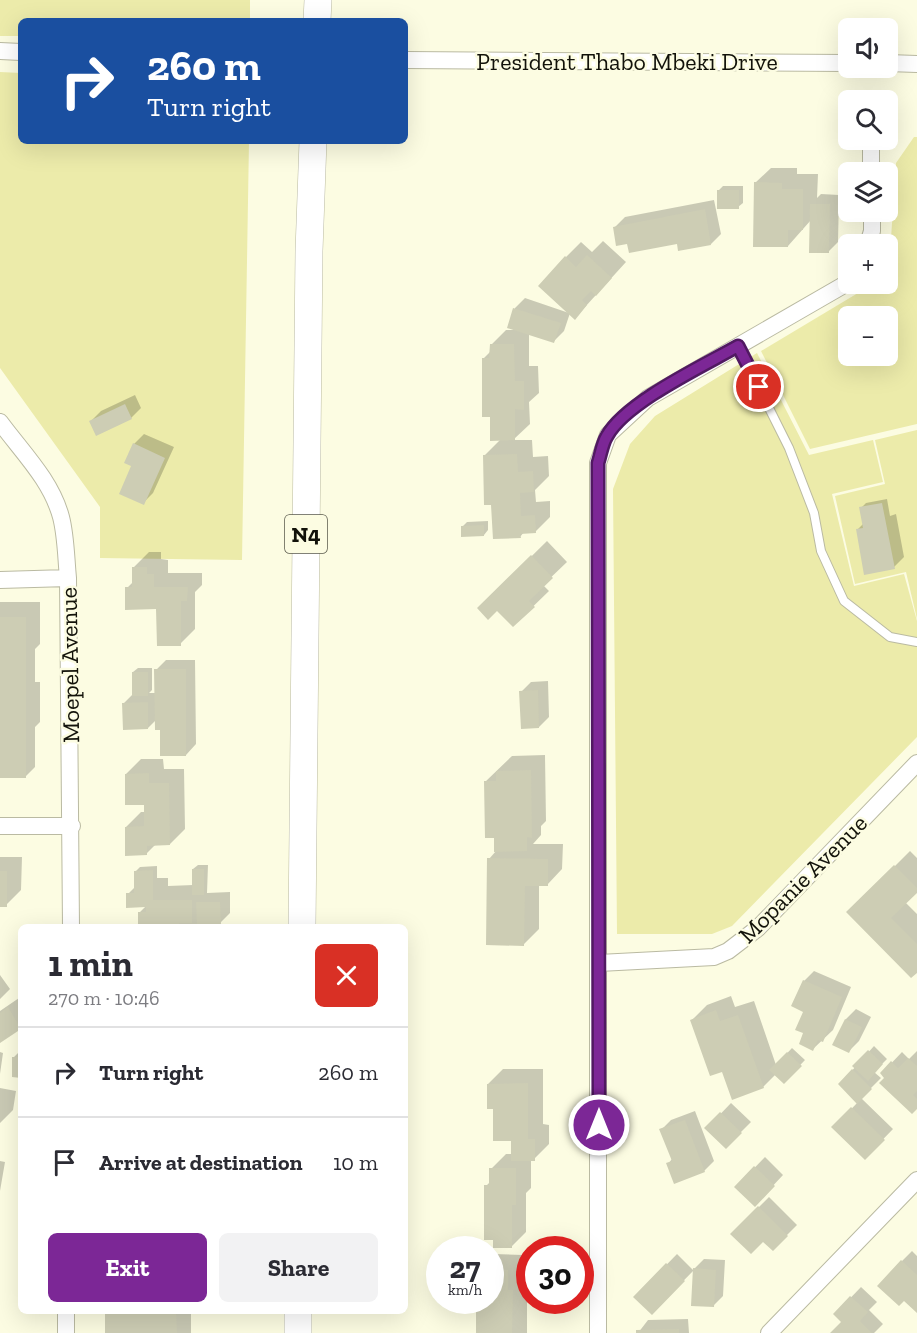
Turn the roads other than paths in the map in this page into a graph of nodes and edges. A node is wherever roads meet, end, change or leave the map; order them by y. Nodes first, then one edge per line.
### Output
1 (318, 0) edge
2 (317, 18) edge
3 (0, 51) edge
4 (18, 52) edge
5 (408, 60) edge
6 (838, 63) edge
7 (898, 63) edge
8 (917, 63) edge
9 (313, 144) edge
10 (838, 288) edge
11 (738, 346) junction
12 (0, 422) edge
13 (68, 578) junction
14 (0, 580) edge
15 (917, 642) edge
16 (917, 764) edge
17 (0, 826) edge
18 (72, 826) junction
19 (71, 924) edge
20 (302, 924) edge
21 (599, 963) junction
22 (917, 1180) edge
23 (66, 1314) edge
24 (298, 1314) edge
25 (66, 1333) edge
26 (298, 1333) edge
27 (598, 1333) edge
28 (769, 1333) edge

1 - 2 highway
3 - 4 street
5 - 6 street, President Thabo Mbeki Drive
7 - 8 street
9 - 20 highway, N4
10 - 11 street
11 - 15 lane
11 - 21 street
12 - 13 street, Moepel Avenue
13 - 14 street
13 - 18 street, Moepel Avenue
16 - 21 street, Mopanie Avenue
17 - 18 street
18 - 19 street, Moepel Avenue
21 - 27 street
22 - 28 street
23 - 25 street
24 - 26 highway

